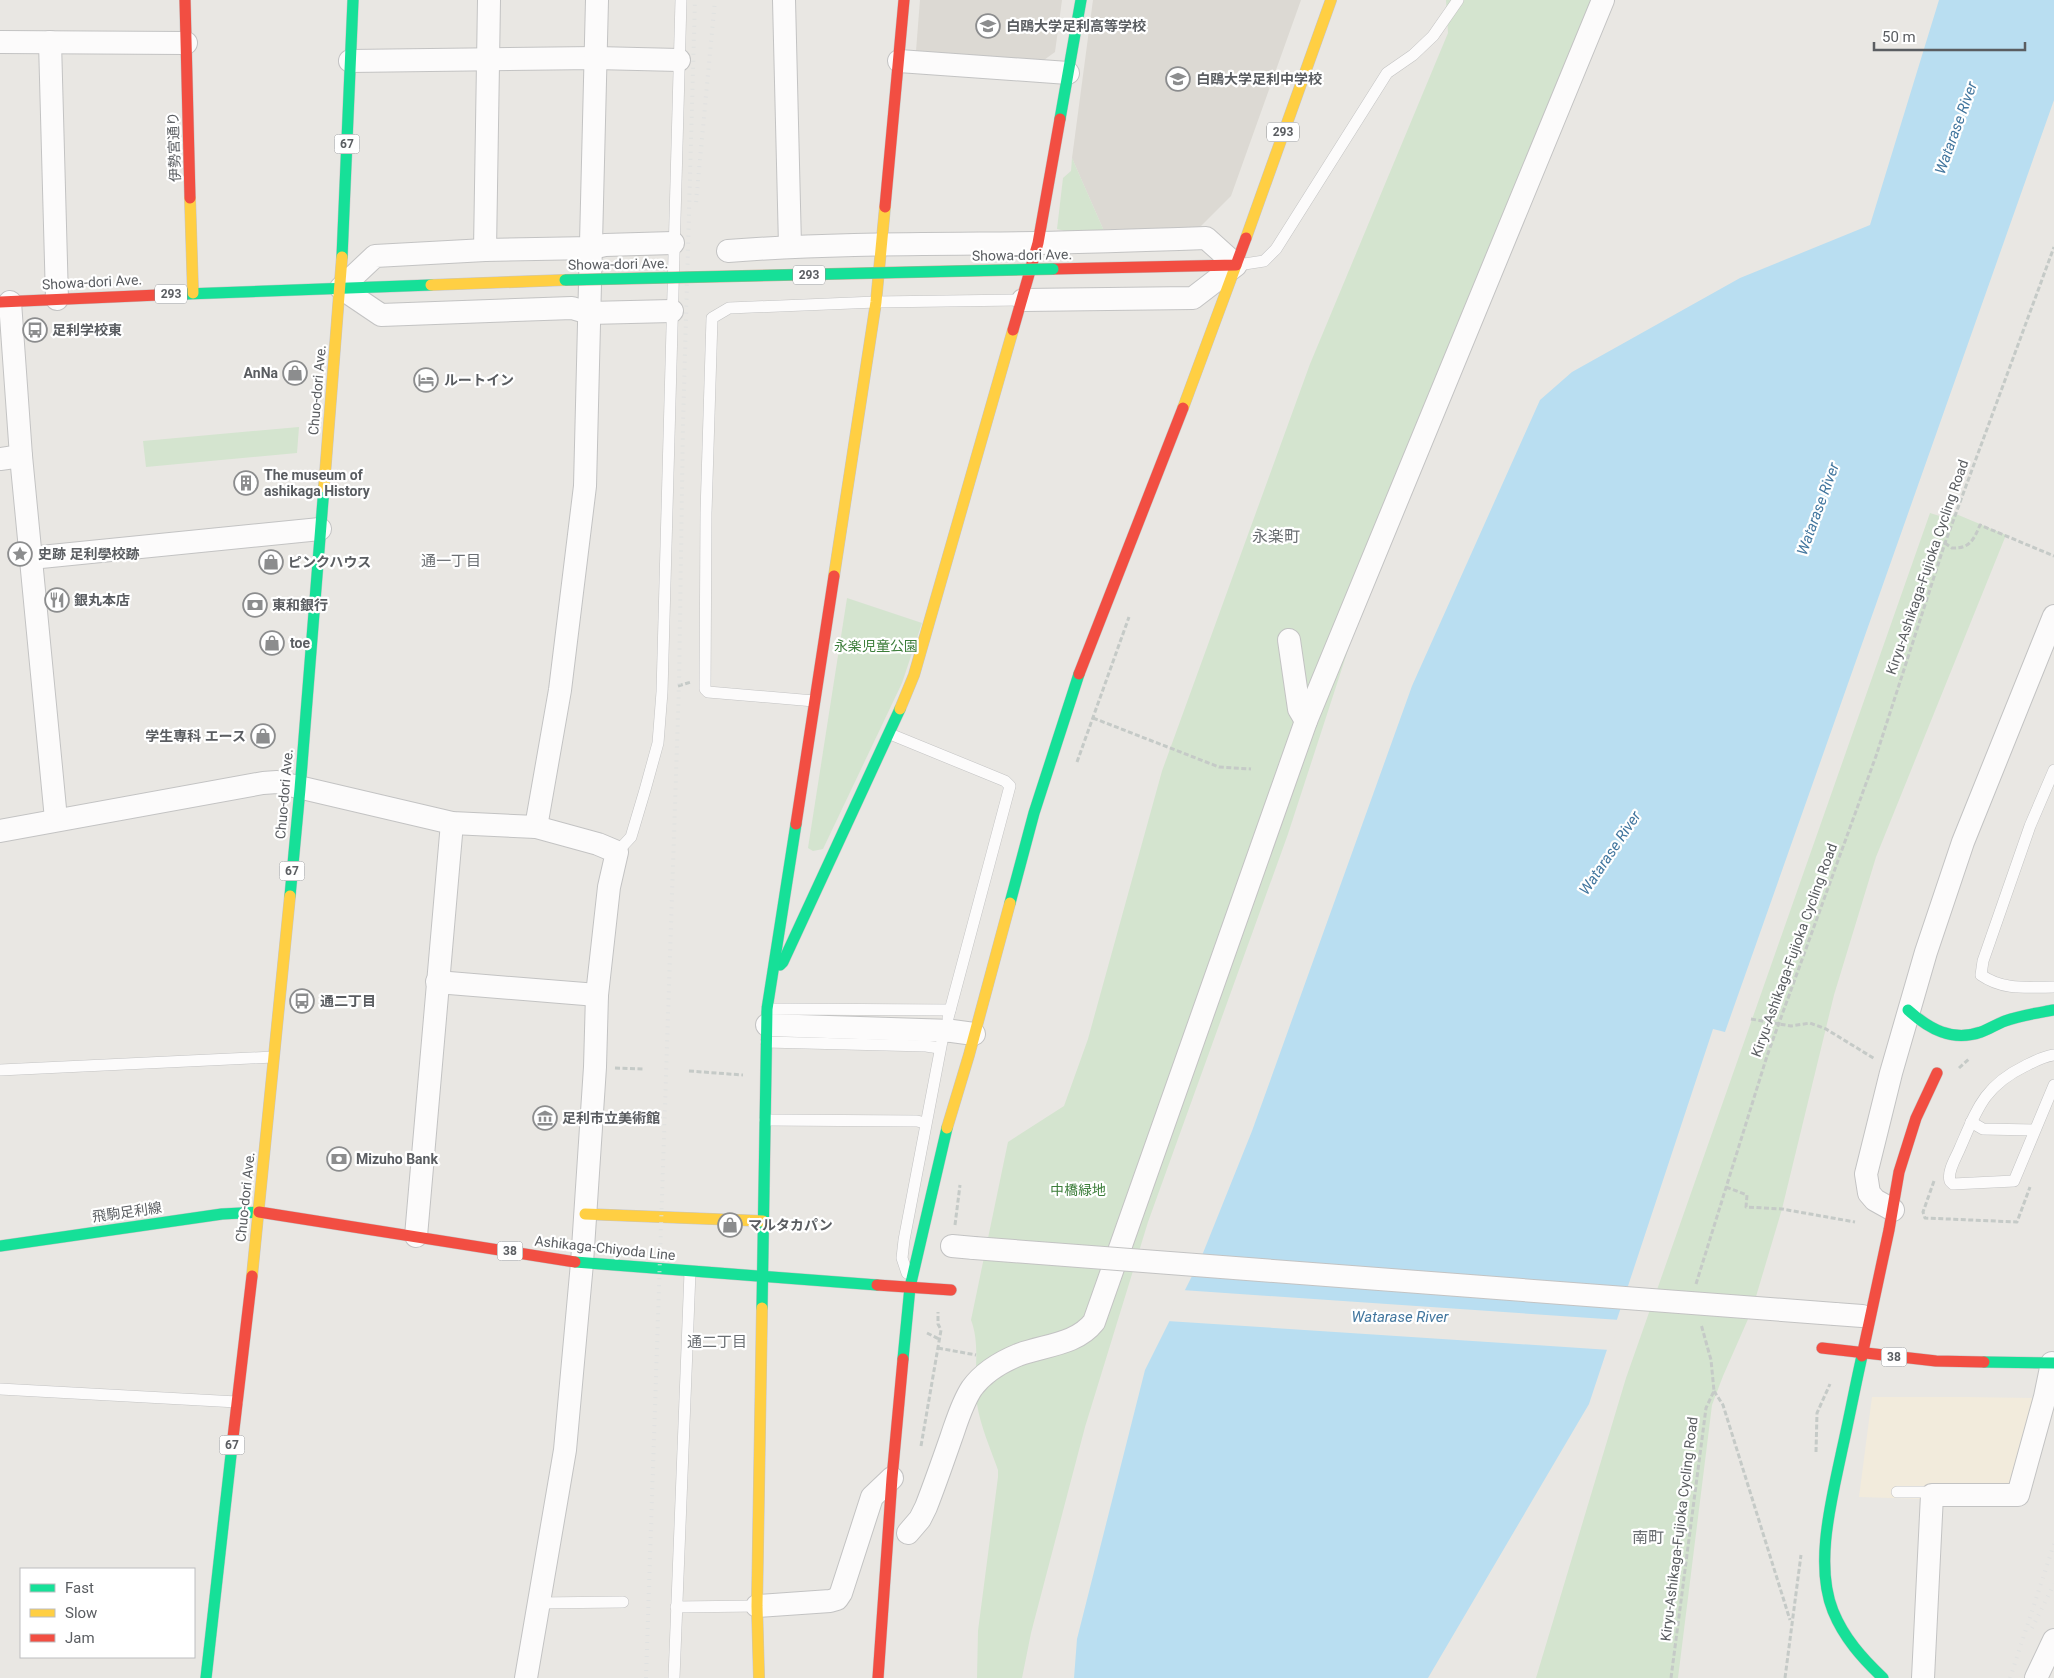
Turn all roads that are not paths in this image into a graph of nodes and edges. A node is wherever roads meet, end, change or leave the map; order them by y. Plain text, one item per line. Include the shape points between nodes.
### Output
1 (185, 0) edge
2 (353, 0) edge
3 (489, 0) edge
4 (597, 0) edge
5 (681, 0) edge
6 (784, 0) edge
7 (904, 0) edge
8 (1081, 0) edge
9 (1331, 0) edge
10 (1458, 0) edge
11 (1603, 0) edge
12 (0, 42) edge
13 (50, 42) junction
14 (186, 43) junction
15 (596, 58) junction
16 (488, 59) junction
17 (679, 60) junction
18 (350, 61) junction
19 (899, 61) junction
20 (1068, 73) junction
21 (673, 243) junction
22 (1038, 243) junction
23 (881, 244) junction
24 (790, 246) junction
25 (592, 248) junction
26 (486, 250) junction
27 (728, 251) dead end
28 (1236, 265) junction
29 (341, 288) junction
30 (193, 293) junction
31 (57, 299) junction
32 (1023, 300) junction
33 (5, 302) edge
34 (876, 302) junction
35 (672, 311) junction
36 (590, 313) junction
37 (10, 458) edge
38 (320, 529) junction
39 (31, 558) junction
40 (2054, 616) edge
41 (1289, 640) dead end
42 (815, 701) junction
43 (1306, 721) junction
44 (890, 734) junction
45 (2054, 770) edge
46 (300, 789) junction
47 (56, 820) junction
48 (452, 823) junction
49 (536, 827) junction
50 (0, 831) edge
51 (617, 852) junction
52 (823, 875) junction
53 (810, 876) dead end
54 (772, 972) junction
55 (437, 982) junction
56 (2054, 987) edge
57 (597, 995) junction
58 (1908, 1010) junction
59 (2054, 1010) edge
60 (766, 1026) junction
61 (974, 1034) junction
62 (2054, 1055) edge
63 (274, 1057) junction
64 (0, 1070) edge
65 (1937, 1073) dead end
66 (2053, 1093) edge
67 (764, 1120) junction
68 (1971, 1122) junction
69 (925, 1123) junction
70 (2034, 1130) junction
71 (1893, 1210) junction
72 (259, 1212) junction
73 (585, 1214) junction
74 (763, 1221) junction
75 (416, 1236) junction
76 (0, 1246) edge
77 (963, 1247) dead end
78 (582, 1263) junction
79 (690, 1272) junction
80 (762, 1276) junction
81 (910, 1287) junction
82 (951, 1290) dead end
83 (1862, 1316) dead end
84 (1822, 1348) dead end
85 (1862, 1353) junction
86 (2053, 1363) edge
87 (0, 1389) edge
88 (237, 1402) junction
89 (892, 1478) junction
90 (1897, 1492) dead end
91 (1932, 1495) junction
92 (908, 1533) dead end
93 (623, 1602) dead end
94 (538, 1603) junction
95 (757, 1606) junction
96 (676, 1607) junction
97 (2054, 1640) edge
98 (206, 1678) edge
99 (526, 1678) edge
100 (674, 1678) edge
101 (759, 1678) edge
102 (878, 1678) edge
103 (1883, 1678) edge
104 (1923, 1678) edge
105 (2036, 1678) edge

1 - 14 main road, 伊勢宮通り
2 - 18 main road, Chuo-dori Ave. / 67
3 - 16 street
4 - 15 street
5 - 17 lane
6 - 24 street
7 - 19 main road
8 - 20 main road
9 - 28 main road, 293
10 - 28 lane via 1433,36 1387,73 1276,249 1264,262
11 - 43 street
12 - 13 street
13 - 14 street
13 - 31 street
14 - 30 main road, 伊勢宮通り
15 - 16 street
15 - 17 street
15 - 25 street
16 - 18 street
16 - 26 street
17 - 21 lane
18 - 29 main road, Chuo-dori Ave. / 67
19 - 20 street
19 - 23 main road
20 - 22 main road
21 - 25 street
21 - 35 lane
22 - 23 street
22 - 28 street via 1206,238
22 - 32 main road
23 - 24 street
23 - 34 main road
24 - 27 street
25 - 26 street
25 - 36 street
26 - 29 street via 375,256
28 - 29 main road, Showa-dori Ave. / 293, bridge
28 - 32 street via 1193,298
28 - 61 main road via 1071,696 1034,813
29 - 30 main road, Showa-dori Ave. / 293
29 - 36 street via 381,315 572,308
29 - 38 main road, Chuo-dori Ave. / 67
30 - 31 main road, Showa-dori Ave. / 293
31 - 33 main road, Showa-dori Ave. / 293
32 - 34 lane
32 - 44 main road via 914,675
33 - 37 street
34 - 42 main road
34 - 42 lane via 729,308 712,318 705,689 708,692
35 - 36 street
35 - 51 lane via 658,743 631,837
36 - 49 street via 585,486 560,690
37 - 39 street
38 - 39 street
38 - 46 main road, Chuo-dori Ave. / 67
39 - 47 street
40 - 58 street via 1963,842
41 - 43 street via 1299,709
42 - 54 main road via 793,869
43 - 92 street via 1094,1322 1077,1337 1018,1355 994,1367 972,1388 926,1506
44 - 52 main road
44 - 60 lane via 1005,781 1010,786 949,1014
45 - 56 lane via 2027,835 1983,961 1981,976 2014,988
46 - 47 street via 277,782 264,783
46 - 48 street
46 - 63 main road, Chuo-dori Ave. / 67
47 - 50 street
48 - 49 street
48 - 55 street
49 - 51 street
51 - 57 street via 609,887
52 - 53 main road
52 - 54 main road via 783,962
54 - 60 main road
55 - 57 street
55 - 75 street
57 - 73 street
58 - 59 main road via 1923,1024 1952,1036 1968,1036 2003,1021
58 - 71 street via 1866,1174 1869,1193
60 - 61 street
60 - 67 main road
60 - 69 lane via 926,1046 941,1045
61 - 81 main road via 948,1124
62 - 68 lane via 2014,1072 1990,1088
63 - 64 lane
63 - 72 main road, Chuo-dori Ave. / 67
65 - 71 main road via 1907,1143
66 - 70 lane
67 - 69 lane
67 - 74 main road
68 - 70 lane via 1983,1129
68 - 70 lane via 1951,1170 1949,1178 1953,1184 2014,1181
69 - 81 lane via 902,1258
71 - 85 main road
72 - 75 main road, Ashikaga-Chiyoda Line / 38
72 - 76 main road, 飛駒足利線 via 222,1214
72 - 88 main road, Chuo-dori Ave. / 67
73 - 74 main road
73 - 78 street
74 - 80 main road
75 - 78 main road, Ashikaga-Chiyoda Line / 38
77 - 83 street, bridge
78 - 79 main road, Ashikaga-Chiyoda Line / 38
78 - 94 street via 566,1450
79 - 80 main road, Ashikaga-Chiyoda Line / 38
79 - 96 lane
80 - 81 main road, Ashikaga-Chiyoda Line / 38
80 - 95 main road
81 - 82 main road, Ashikaga-Chiyoda Line / 38
81 - 89 main road
84 - 85 main road, 38
85 - 86 main road, 38 via 1936,1361
85 - 103 main road via 1830,1506 1826,1582 1833,1611 1850,1643
86 - 91 street via 2018,1495
87 - 88 lane
88 - 98 main road, Chuo-dori Ave. / 67
89 - 95 street via 872,1497 837,1599
89 - 102 main road
90 - 91 lane
91 - 104 street
93 - 94 lane
94 - 99 street
95 - 96 lane
95 - 101 main road
96 - 100 lane
97 - 105 street

